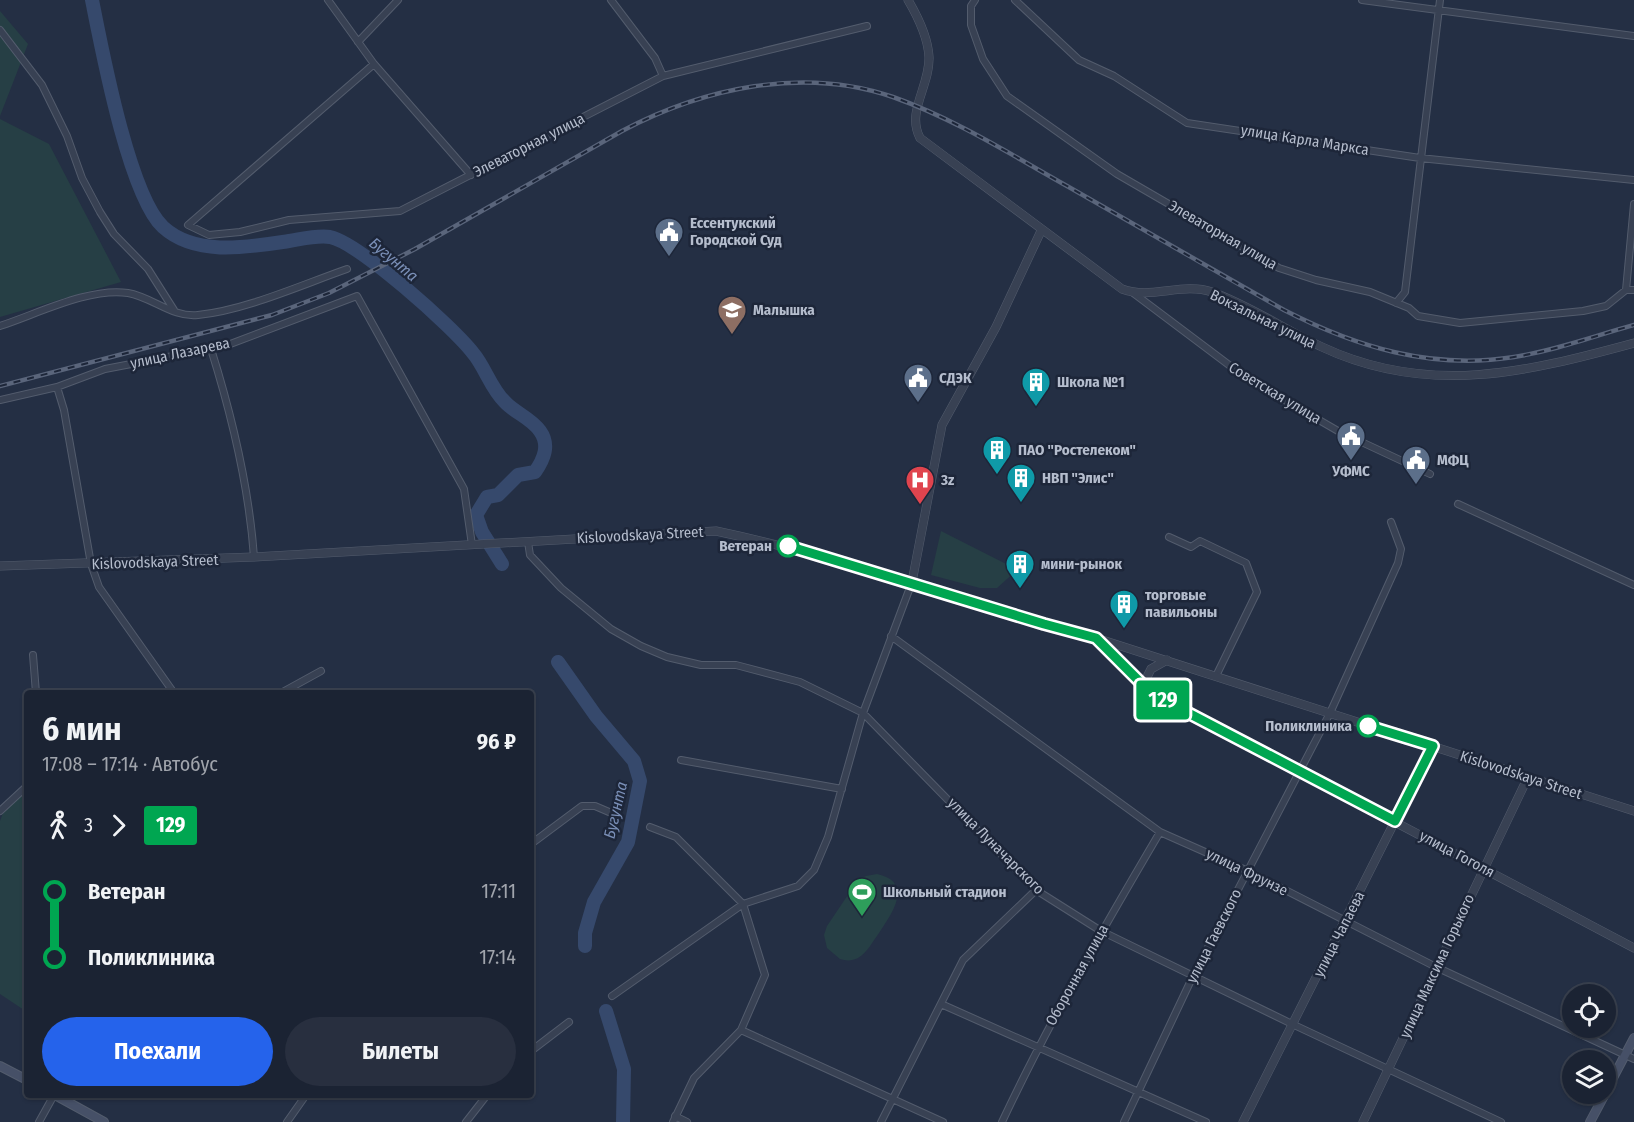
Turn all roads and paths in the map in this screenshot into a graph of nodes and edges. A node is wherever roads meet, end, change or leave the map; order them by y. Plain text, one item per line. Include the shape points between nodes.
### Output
1 (328, 0) edge
2 (398, 0) edge
3 (610, 0) edge
4 (908, 0) edge
5 (975, 0) edge
6 (1015, 0) edge
7 (1362, 0) edge
8 (1440, 0) edge
9 (1438, 11) junction
10 (867, 26) dead end
11 (0, 30) edge
12 (1634, 36) edge
13 (358, 42) junction
14 (374, 64) junction
15 (663, 76) junction
16 (1420, 158) junction
17 (471, 175) junction
18 (1634, 180) edge
19 (1634, 204) edge
20 (1041, 231) junction
21 (347, 269) dead end
22 (1626, 290) junction
23 (1634, 290) edge
24 (1132, 292) junction
25 (1405, 292) junction
26 (1396, 303) junction
27 (1409, 308) junction
28 (177, 312) junction
29 (0, 326) edge
30 (1634, 343) edge
31 (211, 349) junction
32 (57, 387) junction
33 (0, 400) edge
34 (1430, 474) dead end
35 (1458, 504) dead end
36 (1391, 522) dead end
37 (1169, 537) dead end
38 (528, 542) junction
39 (473, 545) junction
40 (254, 557) junction
41 (92, 564) junction
42 (0, 566) edge
43 (912, 582) junction
44 (1634, 585) edge
45 (891, 636) junction
46 (1096, 638) junction
47 (33, 655) dead end
48 (1167, 660) junction
49 (321, 671) dead end
50 (1216, 676) junction
51 (36, 690) edge
52 (172, 690) edge
53 (286, 690) edge
54 (1152, 694) junction
55 (862, 713) junction
56 (1329, 713) junction
57 (1433, 746) junction
58 (681, 760) dead end
59 (1299, 771) junction
60 (1528, 777) junction
61 (24, 789) edge
62 (842, 789) junction
63 (0, 811) edge
64 (1634, 811) edge
65 (616, 815) dead end
66 (1395, 821) junction
67 (650, 827) dead end
68 (1160, 832) junction
69 (534, 842) edge
70 (1484, 868) junction
71 (1248, 871) junction
72 (1036, 890) junction
73 (743, 904) junction
74 (1346, 921) junction
75 (1101, 931) junction
76 (1634, 948) edge
77 (1436, 967) junction
78 (1192, 976) junction
79 (612, 996) dead end
80 (942, 1004) junction
81 (569, 1022) dead end
82 (1292, 1024) junction
83 (741, 1030) junction
84 (1634, 1038) edge
85 (1038, 1045) junction
86 (534, 1049) edge
87 (1625, 1055) junction
88 (1634, 1059) edge
89 (0, 1066) edge
90 (1389, 1069) junction
91 (1616, 1072) edge
92 (24, 1078) edge
93 (1138, 1091) junction
94 (52, 1098) edge
95 (60, 1098) edge
96 (304, 1098) edge
97 (485, 1098) edge
98 (894, 1099) junction
99 (1599, 1104) edge
100 (674, 1119) edge
101 (39, 1122) edge
102 (104, 1122) edge
103 (287, 1122) edge
104 (466, 1122) edge
105 (687, 1122) edge
106 (881, 1122) edge
107 (943, 1122) edge
108 (1002, 1122) edge
109 (1124, 1122) edge
110 (1206, 1122) edge
111 (1243, 1122) edge
112 (1363, 1122) edge
113 (1501, 1122) edge
114 (1590, 1122) edge

1 - 13 street
2 - 13 street
3 - 15 street via 655,58
4 - 20 street via 922,28 929,56 914,119 920,138
5 - 26 street, Элеваторная улица via 971,6 971,25 984,59 996,82 1022,108 1117,174 1278,268 1370,292
6 - 16 street, улица Карла Маркса via 1079,60 1114,76 1187,123
7 - 9 street
8 - 9 street
9 - 12 street
9 - 16 street
10 - 15 street, Элеваторная улица
11 - 28 street via 42,85 67,136 81,178 100,212 114,234 148,269
13 - 14 street
14 - 17 street
14 - 17 street, Элеваторная улица via 188,225 209,235 289,220 400,211
15 - 17 street, Элеваторная улица
16 - 18 street, улица Карла Маркса
16 - 25 street
19 - 22 street
20 - 24 street
20 - 43 street via 996,327 942,425
21 - 28 street via 223,310 196,316
22 - 23 street
22 - 27 street, Элеваторная улица via 1606,306 1583,311 1460,323 1418,316
24 - 30 street, Вокзальная улица via 1178,288 1210,292 1324,348 1374,366 1436,377 1541,367
24 - 34 street, Советская улица via 1245,377 1338,431
25 - 26 street
25 - 27 street
26 - 27 street, Элеваторная улица
28 - 29 street via 130,293 110,292
31 - 32 street, улица Лазарева via 105,369
31 - 39 street, улица Лазарева via 357,296 464,489
31 - 40 street via 239,459
32 - 33 street, улица Лазарева
32 - 41 street
35 - 44 street
36 - 56 street, улица Гаевского via 1401,549 1398,563
37 - 50 street via 1191,547 1200,541 1246,563 1257,592
38 - 39 street, Kislovodskaya Street
38 - 43 street, Kislovodskaya Street via 716,531 788,546
38 - 55 street, улица Луначарского via 530,555 561,588 611,629 641,646 701,665 736,665 800,682
39 - 40 street, Kislovodskaya Street
40 - 41 street, Kislovodskaya Street
41 - 42 street, Kislovodskaya Street
41 - 52 street via 99,586
43 - 45 street
43 - 46 street, Kislovodskaya Street
45 - 55 street
45 - 68 street, улица Фрунзе
46 - 48 street, Kislovodskaya Street
46 - 54 street, улица Гоголя
47 - 51 street
48 - 50 street, Kislovodskaya Street
48 - 54 street via 1151,669 1147,677
49 - 53 street
50 - 56 street, Kislovodskaya Street
54 - 59 street, улица Гоголя
55 - 62 street
55 - 72 street, улица Луначарского
56 - 57 street, Kislovodskaya Street
56 - 59 street, улица Гаевского
57 - 60 street, Kislovodskaya Street
57 - 66 street, улица Чапаева
58 - 62 street
59 - 66 street, улица Гоголя
59 - 71 street, улица Гаевского
60 - 64 street, Kislovodskaya Street
60 - 70 street, улица Максима Горького
61 - 63 street
62 - 73 street via 814,870 798,886
65 - 69 street via 595,806 582,806
66 - 70 street, улица Гоголя
66 - 74 street, улица Чапаева
67 - 73 street via 676,837
68 - 71 street, улица Фрунзе
68 - 75 street, Оборонная улица
70 - 76 street, улица Гоголя
70 - 77 street, улица Максима Горького
71 - 74 street, улица Фрунзе
71 - 78 street, улица Гаевского
72 - 75 street, улица Луначарского
72 - 80 street via 963,960
73 - 79 street
73 - 83 street via 765,975
74 - 77 street, улица Фрунзе
74 - 82 street, улица Чапаева
75 - 78 street, улица Луначарского
75 - 85 street, Оборонная улица
77 - 87 street, улица Фрунзе
77 - 90 street, улица Максима Горького
78 - 82 street, улица Луначарского
78 - 93 street, улица Гаевского
80 - 85 street
80 - 98 street
81 - 86 street
82 - 90 street, улица Луначарского
82 - 111 street, улица Чапаева
83 - 98 street
83 - 100 street via 694,1078
84 - 87 main road
85 - 93 street
85 - 108 street, Оборонная улица
87 - 88 street, улица Фрунзе
87 - 91 main road
89 - 92 main road
90 - 112 street, улица Максима Горького
90 - 113 street, улица Луначарского
93 - 109 street, улица Гаевского
93 - 110 street
94 - 101 street
95 - 102 main road
96 - 103 street
97 - 104 street
98 - 106 street
98 - 107 street
99 - 114 main road
100 - 105 street

